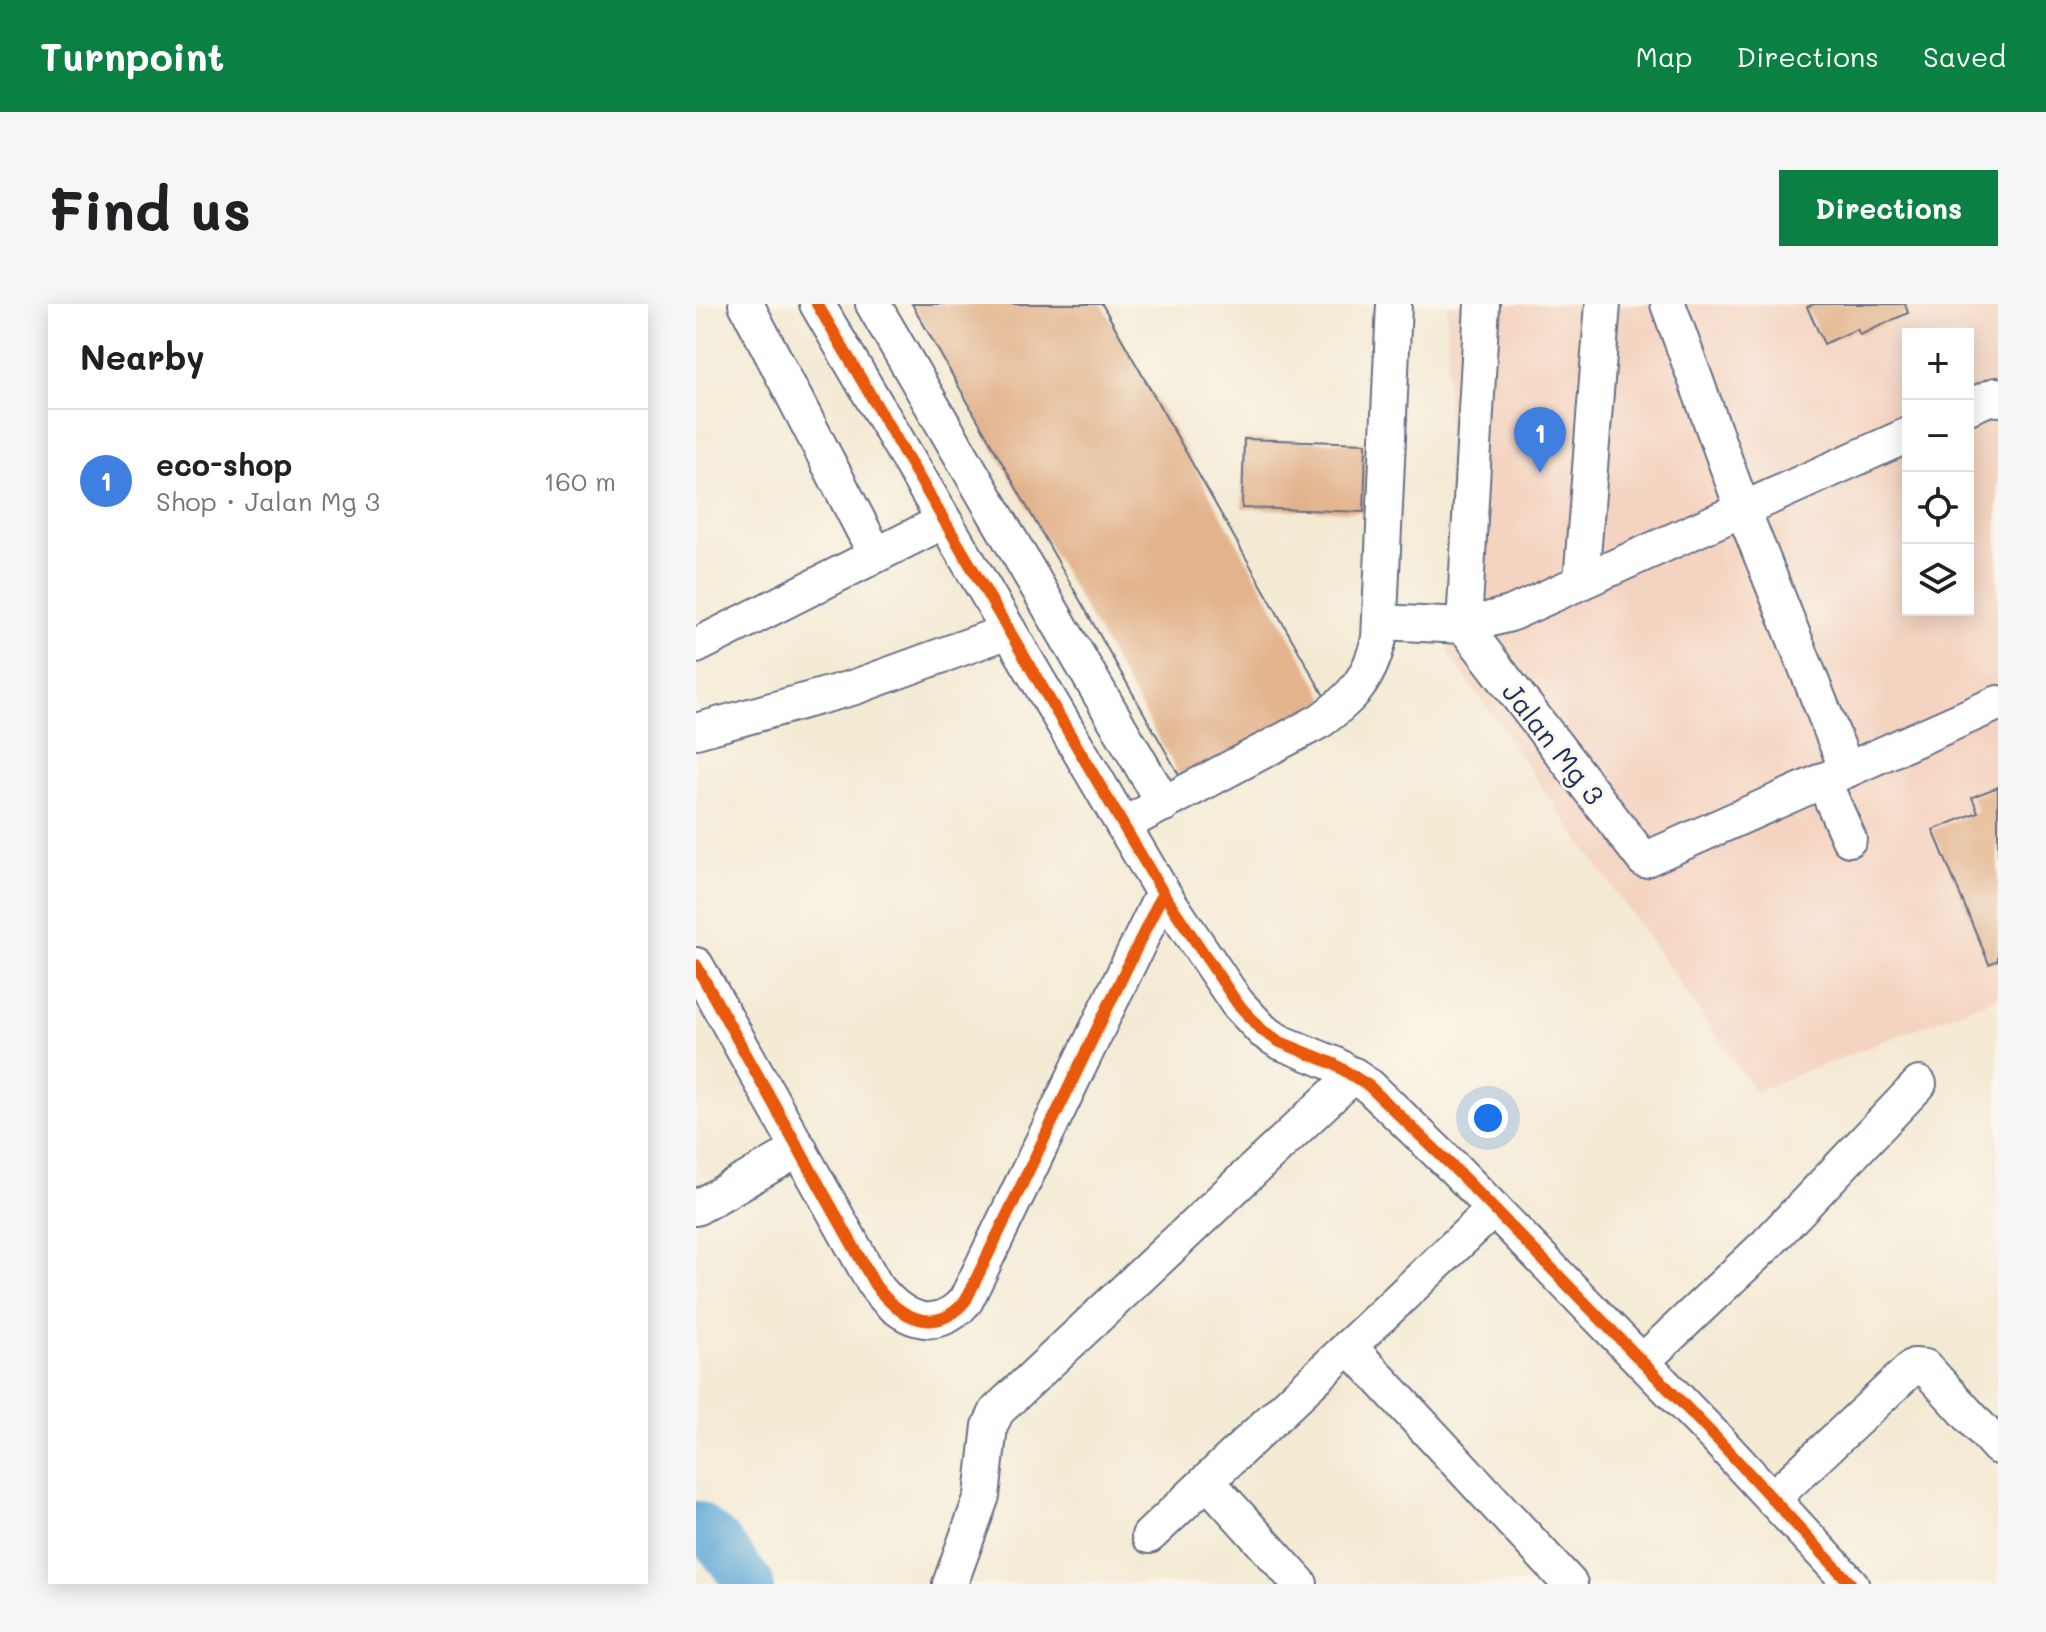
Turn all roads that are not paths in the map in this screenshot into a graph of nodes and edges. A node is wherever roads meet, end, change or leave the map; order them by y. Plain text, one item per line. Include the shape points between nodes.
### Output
1 (746, 304) edge
2 (817, 304) edge
3 (873, 304) edge
4 (1394, 304) edge
5 (1482, 304) edge
6 (1603, 304) edge
7 (1668, 304) edge
8 (1902, 438) edge
9 (1743, 510) junction
10 (944, 521) junction
11 (876, 555) junction
12 (1581, 582) junction
13 (1380, 622) junction
14 (1464, 626) junction
15 (1009, 631) junction
16 (696, 646) edge
17 (1998, 703) edge
18 (696, 731) edge
19 (1835, 775) junction
20 (1164, 804) junction
21 (1123, 825) junction
22 (1849, 839) dead end
23 (1163, 893) junction
24 (696, 965) edge
25 (705, 1004) edge
26 (1354, 1075) junction
27 (1919, 1084) dead end
28 (800, 1149) junction
29 (696, 1208) edge
30 (1494, 1209) junction
31 (1349, 1346) junction
32 (1642, 1362) junction
33 (1998, 1447) edge
34 (1207, 1481) junction
35 (1772, 1499) junction
36 (1149, 1536) dead end
37 (950, 1584) edge
38 (1300, 1584) edge
39 (1570, 1584) edge
40 (1851, 1584) edge

1 - 11 street
2 - 10 street
3 - 20 street
4 - 13 street
5 - 14 street
6 - 12 street
7 - 9 street
8 - 9 street
9 - 12 street
9 - 19 street
10 - 11 street
10 - 15 street
11 - 16 street
12 - 14 street via 1510,614
13 - 14 street
13 - 20 street via 1374,661 1344,703
14 - 19 street, Jalan Mg 3 via 1644,860
15 - 18 street via 855,687
15 - 21 street
17 - 19 street
19 - 22 street
20 - 21 street
21 - 23 street
23 - 26 street via 1237,1003 1263,1031
23 - 28 street via 957,1312 933,1322 906,1315 887,1301
24 - 25 street
25 - 28 street
26 - 30 street
26 - 37 street via 997,1411 990,1426 982,1496
27 - 32 street via 1767,1244
28 - 29 street
30 - 31 street
30 - 32 street
31 - 34 street
31 - 39 street
32 - 35 street
33 - 35 street via 1925,1367 1914,1366
34 - 36 street
34 - 38 street
35 - 40 street

